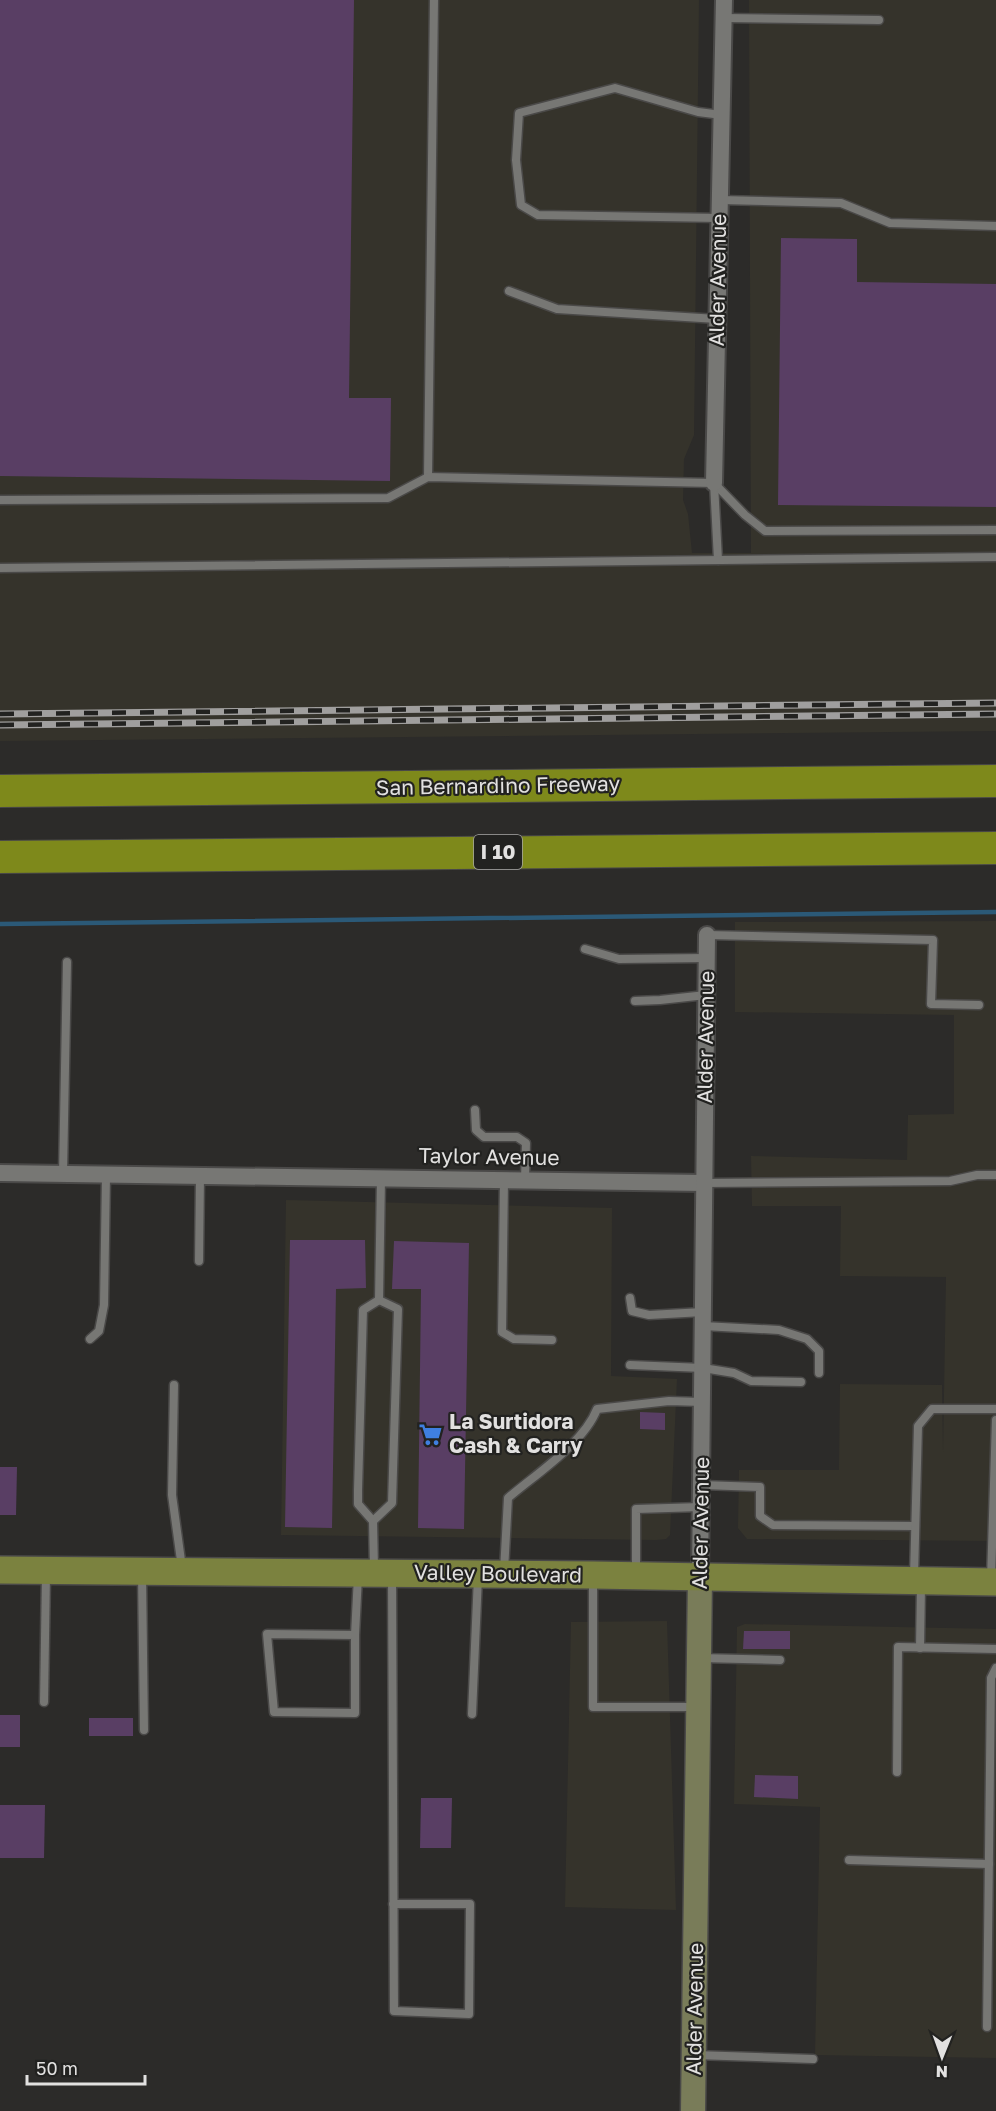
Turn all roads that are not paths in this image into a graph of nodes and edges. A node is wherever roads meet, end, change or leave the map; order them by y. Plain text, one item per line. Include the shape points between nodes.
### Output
1 (434, 0) edge
2 (724, 0) edge
3 (724, 18) junction
4 (879, 20) dead end
5 (722, 115) junction
6 (720, 200) junction
7 (720, 219) junction
8 (996, 226) edge
9 (509, 291) dead end
10 (717, 319) junction
11 (428, 477) junction
12 (714, 483) junction
13 (0, 500) edge
14 (996, 530) edge
15 (996, 557) edge
16 (718, 560) junction
17 (0, 568) edge
18 (996, 781) edge
19 (0, 791) edge
20 (996, 848) edge
21 (0, 857) edge
22 (707, 935) joint
23 (585, 949) dead end
24 (706, 958) junction
25 (67, 962) dead end
26 (706, 995) junction
27 (635, 1001) dead end
28 (979, 1005) dead end
29 (475, 1110) dead end
30 (0, 1173) edge
31 (63, 1174) junction
32 (106, 1175) junction
33 (996, 1175) edge
34 (200, 1176) junction
35 (381, 1178) junction
36 (504, 1180) junction
37 (525, 1180) junction
38 (704, 1183) junction
39 (199, 1261) dead end
40 (630, 1298) dead end
41 (379, 1300) junction
42 (703, 1319) junction
43 (90, 1339) dead end
44 (552, 1340) dead end
45 (630, 1365) dead end
46 (703, 1368) junction
47 (819, 1373) dead end
48 (801, 1382) dead end
49 (174, 1385) dead end
50 (702, 1402) junction
51 (996, 1409) edge
52 (996, 1420) edge
53 (702, 1485) junction
54 (702, 1507) junction
55 (373, 1521) junction
56 (915, 1526) junction
57 (0, 1570) edge
58 (46, 1570) junction
59 (142, 1571) junction
60 (183, 1571) junction
61 (375, 1573) junction
62 (491, 1574) junction
63 (593, 1575) junction
64 (636, 1576) junction
65 (700, 1577) junction
66 (918, 1581) junction
67 (994, 1582) edge
68 (355, 1635) junction
69 (920, 1648) junction
70 (996, 1649) edge
71 (699, 1659) junction
72 (780, 1660) dead end
73 (996, 1668) edge
74 (44, 1702) dead end
75 (699, 1707) junction
76 (472, 1714) dead end
77 (144, 1730) dead end
78 (897, 1772) dead end
79 (849, 1860) dead end
80 (989, 1864) junction
81 (393, 1904) junction
82 (987, 2027) dead end
83 (694, 2055) junction
84 (813, 2059) dead end
85 (693, 2111) edge

1 - 11 lane
2 - 3 street, Alder Avenue
3 - 4 lane
3 - 5 street, Alder Avenue
5 - 6 street, Alder Avenue
5 - 7 lane via 615,88 519,113 516,160 521,205 538,214
6 - 7 street, Alder Avenue
6 - 8 lane via 841,203 890,223
7 - 10 street, Alder Avenue
9 - 10 lane via 557,309
10 - 12 street, Alder Avenue
11 - 12 lane
11 - 13 lane via 388,498
12 - 14 lane via 765,531
12 - 16 lane, Alder Avenue
15 - 16 lane
16 - 17 lane
18 - 19 highway, San Bernardino Freeway
20 - 21 highway, I 10
22 - 24 street, Alder Avenue
22 - 28 lane via 933,940 931,1004
23 - 24 lane via 619,959
24 - 26 street, Alder Avenue
25 - 31 lane
26 - 27 lane
26 - 38 street, Alder Avenue
29 - 37 lane via 476,1130 484,1137 517,1137 526,1143
30 - 31 street, Taylor Avenue
31 - 32 street, Taylor Avenue
32 - 34 street, Taylor Avenue
32 - 43 lane via 104,1305 99,1331
33 - 38 lane, Taylor Avenue via 950,1181
34 - 35 street, Taylor Avenue
34 - 39 lane
35 - 36 street, Taylor Avenue
35 - 41 lane
36 - 37 street, Taylor Avenue
36 - 44 lane via 502,1332 514,1340
37 - 38 street, Taylor Avenue
38 - 42 street, Alder Avenue
40 - 42 lane via 632,1311
41 - 55 lane via 363,1310 358,1490 358,1504
41 - 55 lane via 398,1310 392,1503
42 - 46 street, Alder Avenue
42 - 47 lane via 779,1330 807,1339 819,1351
45 - 46 lane
46 - 48 lane via 734,1373 751,1381
46 - 50 street, Alder Avenue
49 - 60 lane via 172,1495
50 - 53 street, Alder Avenue
50 - 62 lane via 669,1401 597,1409 582,1435 508,1498
51 - 56 lane via 932,1409 918,1426
52 - 67 lane
53 - 54 street, Alder Avenue
53 - 56 lane via 760,1487 760,1516 773,1525
54 - 64 lane via 636,1509
54 - 65 street, Alder Avenue
55 - 61 lane
56 - 66 lane
57 - 58 main road, Valley Boulevard
58 - 59 main road, Valley Boulevard
58 - 74 lane
59 - 60 main road, Valley Boulevard
59 - 77 lane
60 - 61 main road, Valley Boulevard
61 - 62 main road, Valley Boulevard
61 - 68 lane
61 - 81 lane
62 - 63 main road, Valley Boulevard
62 - 76 lane
63 - 64 main road, Valley Boulevard
63 - 75 lane via 593,1707
64 - 65 main road, Valley Boulevard
65 - 66 main road, Valley Boulevard
65 - 71 main road, Alder Avenue
66 - 67 main road, Valley Boulevard
66 - 69 lane
68 - 68 lane via 267,1634 274,1712 355,1713
69 - 70 lane
69 - 78 lane via 898,1647
71 - 72 lane
71 - 75 main road, Alder Avenue
73 - 80 lane via 991,1678
75 - 83 main road, Alder Avenue
79 - 80 lane
80 - 82 lane
81 - 81 lane via 394,2012 469,2014 470,1904
83 - 84 lane
83 - 85 main road, Alder Avenue

